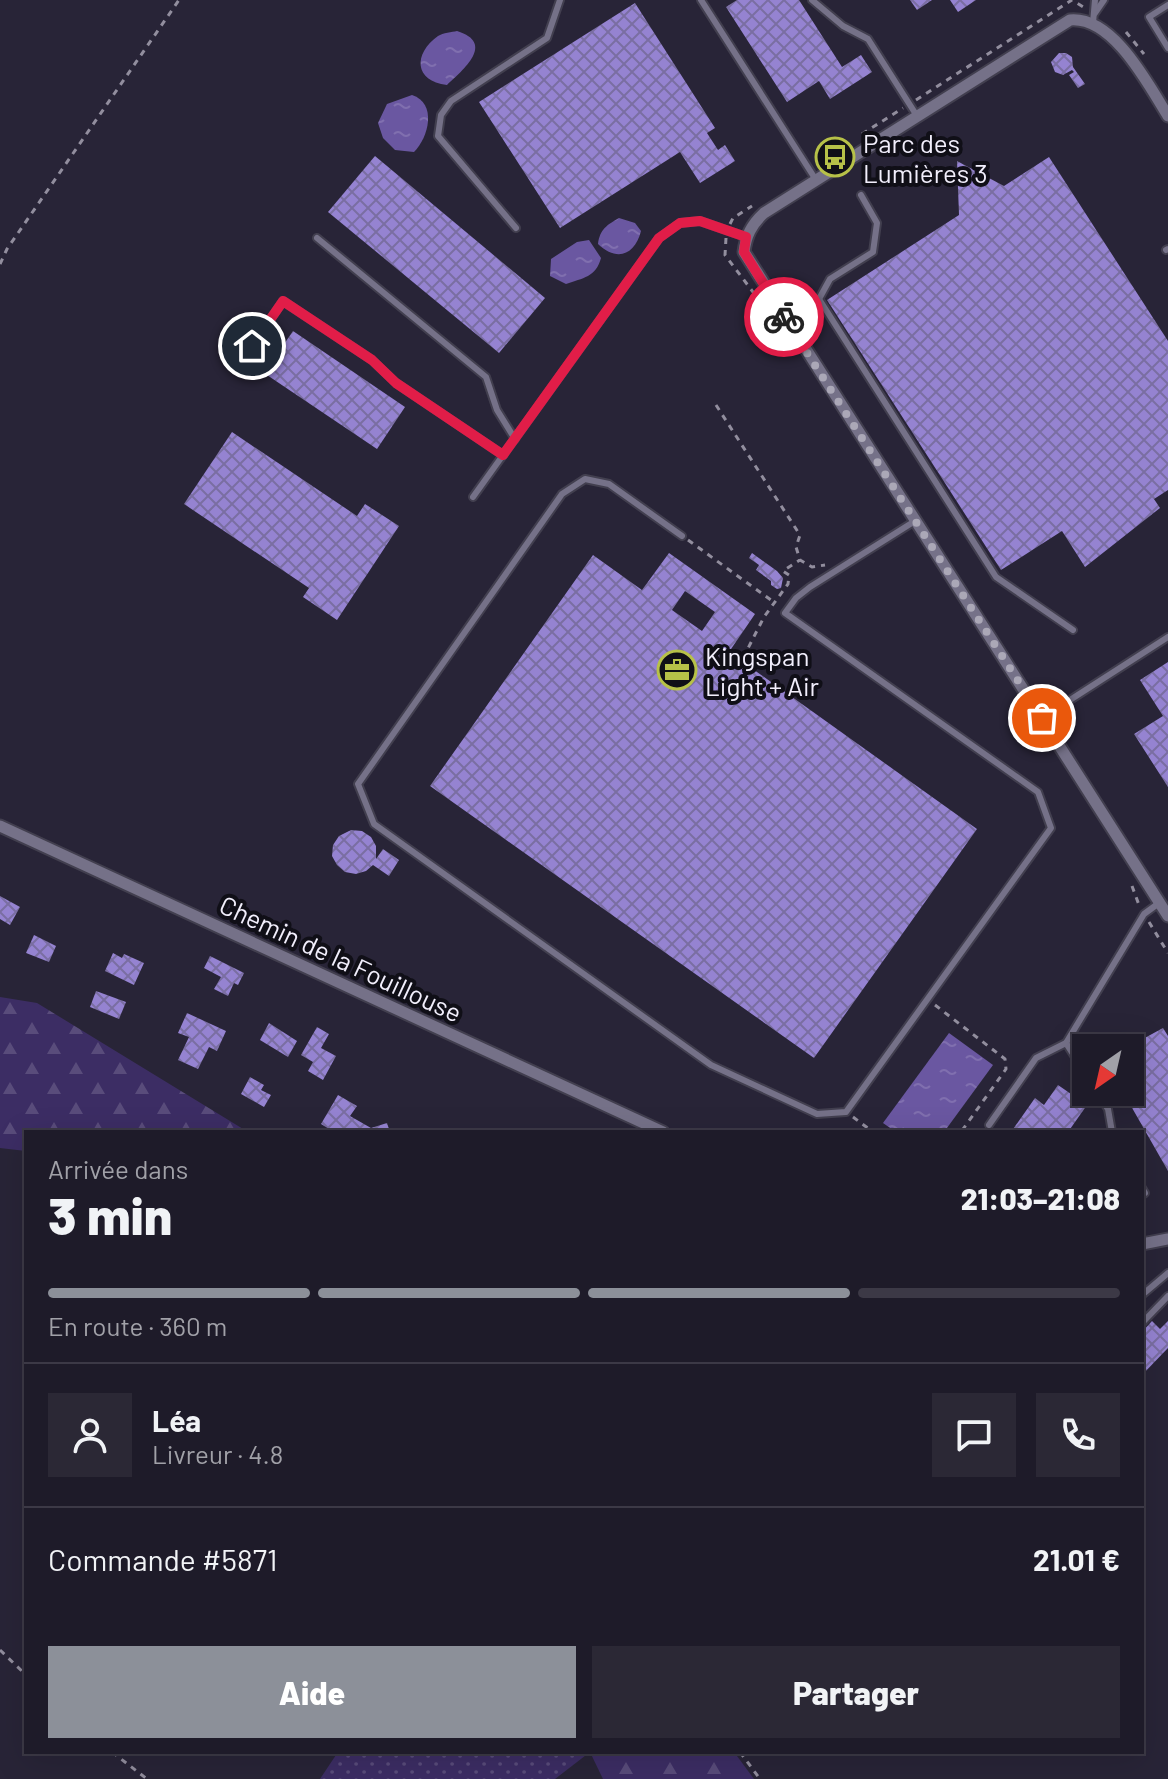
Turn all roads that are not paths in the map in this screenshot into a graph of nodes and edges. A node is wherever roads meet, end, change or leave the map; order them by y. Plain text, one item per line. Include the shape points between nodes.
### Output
1 (560, 0) edge
2 (701, 0) edge
3 (812, 0) edge
4 (1095, 0) edge
5 (1104, 0) edge
6 (1168, 5) edge
7 (1094, 18) junction
8 (1168, 48) edge
9 (917, 116) junction
10 (1168, 116) edge
11 (816, 180) junction
12 (861, 195) dead end
13 (516, 228) dead end
14 (746, 237) junction
15 (317, 238) dead end
16 (252, 346) dead end
17 (515, 439) junction
18 (503, 455) junction
19 (473, 497) dead end
20 (915, 521) junction
21 (682, 536) road end
22 (1073, 630) dead end
23 (1168, 637) edge
24 (1042, 718) junction
25 (0, 826) edge
26 (1159, 903) junction
27 (1168, 916) edge
28 (1066, 1043) junction
29 (1072, 1052) edge
30 (1106, 1106) edge
31 (989, 1125) dead end
32 (659, 1130) edge
33 (1112, 1130) edge
34 (1168, 1239) edge
35 (1144, 1244) edge
36 (1168, 1273) edge
37 (1144, 1293) edge
38 (1168, 1296) edge
39 (1144, 1321) edge

1 - 13 lane via 547,38 451,101 441,115 438,136
2 - 11 lane
3 - 9 lane via 868,39
4 - 7 lane
5 - 7 lane
6 - 8 lane via 1149,17
7 - 9 street via 1056,27
7 - 10 street
9 - 11 street
11 - 14 street via 764,213
12 - 22 lane via 877,223 873,252 830,279 819,299 996,577
14 - 17 lane via 700,221 680,223 659,238
14 - 20 street via 744,252 753,269
15 - 17 lane via 486,377 497,410
16 - 18 lane via 283,301
17 - 18 lane
18 - 19 lane
20 - 21 lane via 796,598 785,613 1038,792 1051,828 846,1112 817,1114 711,1065 374,824 358,784 562,494 585,479 609,484
20 - 24 street
23 - 24 lane
24 - 26 street
25 - 32 street, Chemin de la Fouillouse
26 - 27 street
26 - 28 lane via 1144,914
28 - 29 lane
28 - 31 lane via 1036,1058
30 - 33 lane
34 - 35 street
36 - 37 lane
38 - 39 lane

